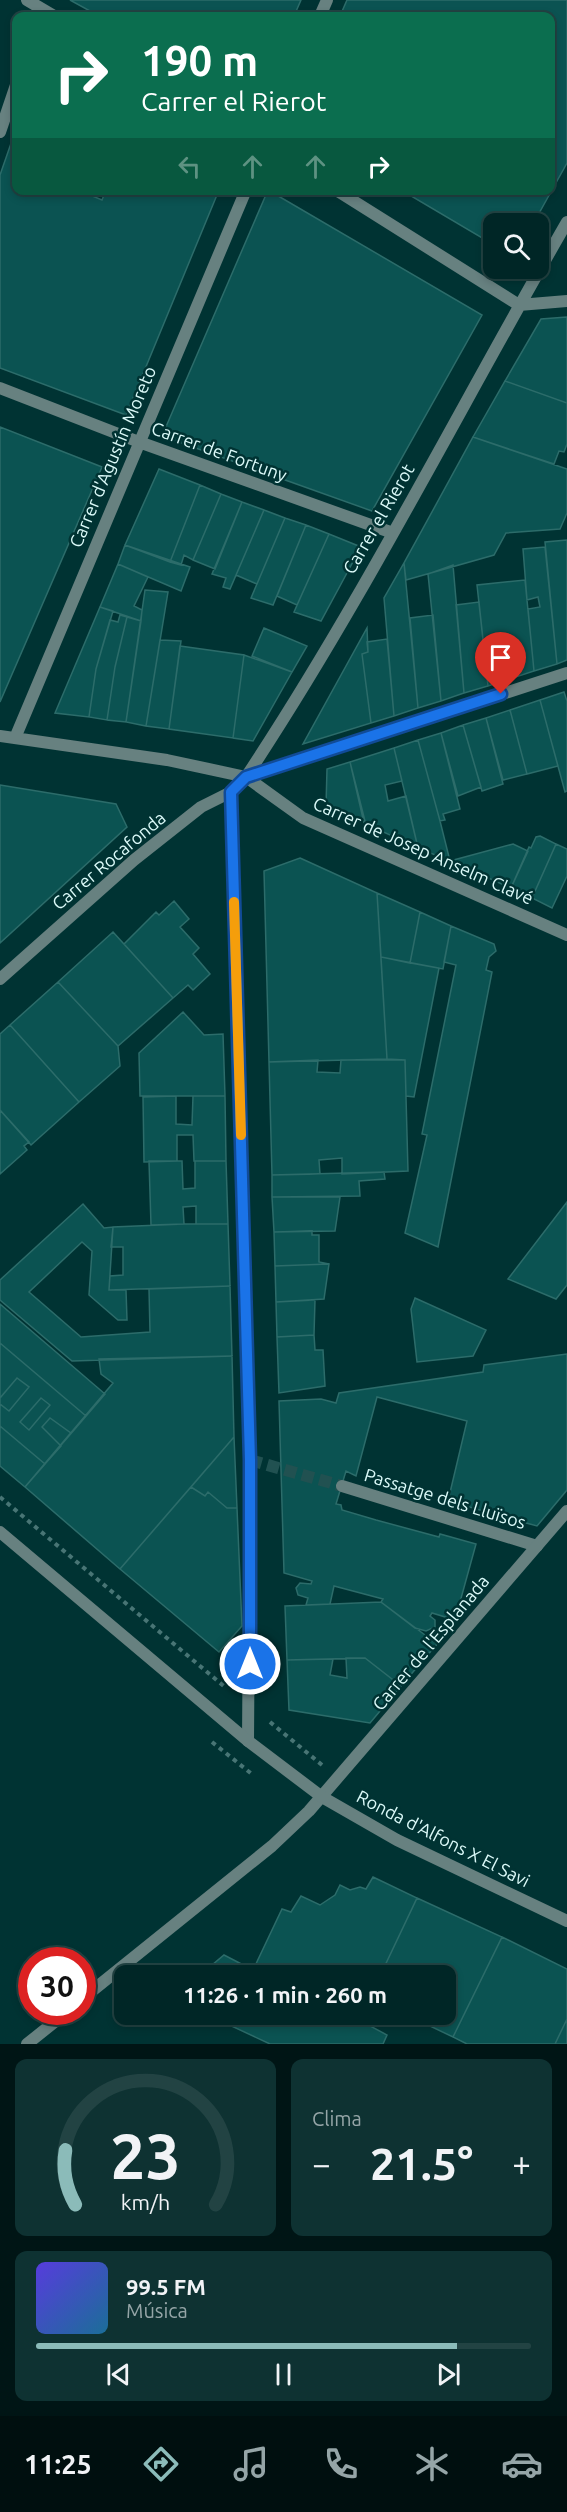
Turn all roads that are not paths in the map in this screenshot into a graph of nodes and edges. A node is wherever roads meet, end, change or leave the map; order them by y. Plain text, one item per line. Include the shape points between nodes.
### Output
1 (27, 0) edge
2 (43, 9) edge
3 (12, 97) edge
4 (0, 132) edge
5 (244, 195) edge
6 (344, 195) edge
7 (567, 222) edge
8 (567, 301) edge
9 (519, 305) junction
10 (0, 388) edge
11 (139, 442) junction
12 (393, 533) junction
13 (567, 673) edge
14 (0, 736) edge
15 (15, 738) junction
16 (246, 777) junction
17 (231, 792) junction
18 (567, 935) edge
19 (0, 979) edge
20 (342, 1486) tunnel mouth
21 (567, 1511) edge
22 (0, 1532) edge
23 (537, 1546) junction
24 (248, 1741) junction
25 (322, 1797) junction
26 (567, 1921) edge
27 (96, 1988) edge
28 (51, 2025) edge
29 (27, 2044) edge

1 - 2 street
3 - 4 street
5 - 11 street, Carrer d'Agustín Moreto
6 - 9 street
7 - 9 street, Carrer el Rierot
8 - 9 street
9 - 12 street, Carrer el Rierot
10 - 11 street, Carrer de Fortuny
11 - 12 street, Carrer de Fortuny
11 - 15 street, Carrer d'Agustín Moreto
12 - 16 street, Carrer el Rierot
13 - 16 street
14 - 15 street, Carrer de Josep Anselm Clavé
15 - 16 street, Carrer de Josep Anselm Clavé via 167,760
16 - 17 street, Carrer Rocafonda
16 - 18 street, Carrer de Josep Anselm Clavé via 303,818
17 - 19 street, Carrer Rocafonda via 201,807 134,860
17 - 24 street via 250,1460
20 - 23 street, Passatge dels Lluïsos
21 - 23 street, Carrer de l'Esplanada
22 - 24 street, Ronda d'Alfons X El Savi
23 - 25 street, Carrer de l'Esplanada
24 - 25 street, Ronda d'Alfons X El Savi
25 - 26 street, Ronda d'Alfons X El Savi via 397,1840
25 - 27 street, Carrer de l'Esplanada via 272,1846
28 - 29 street

